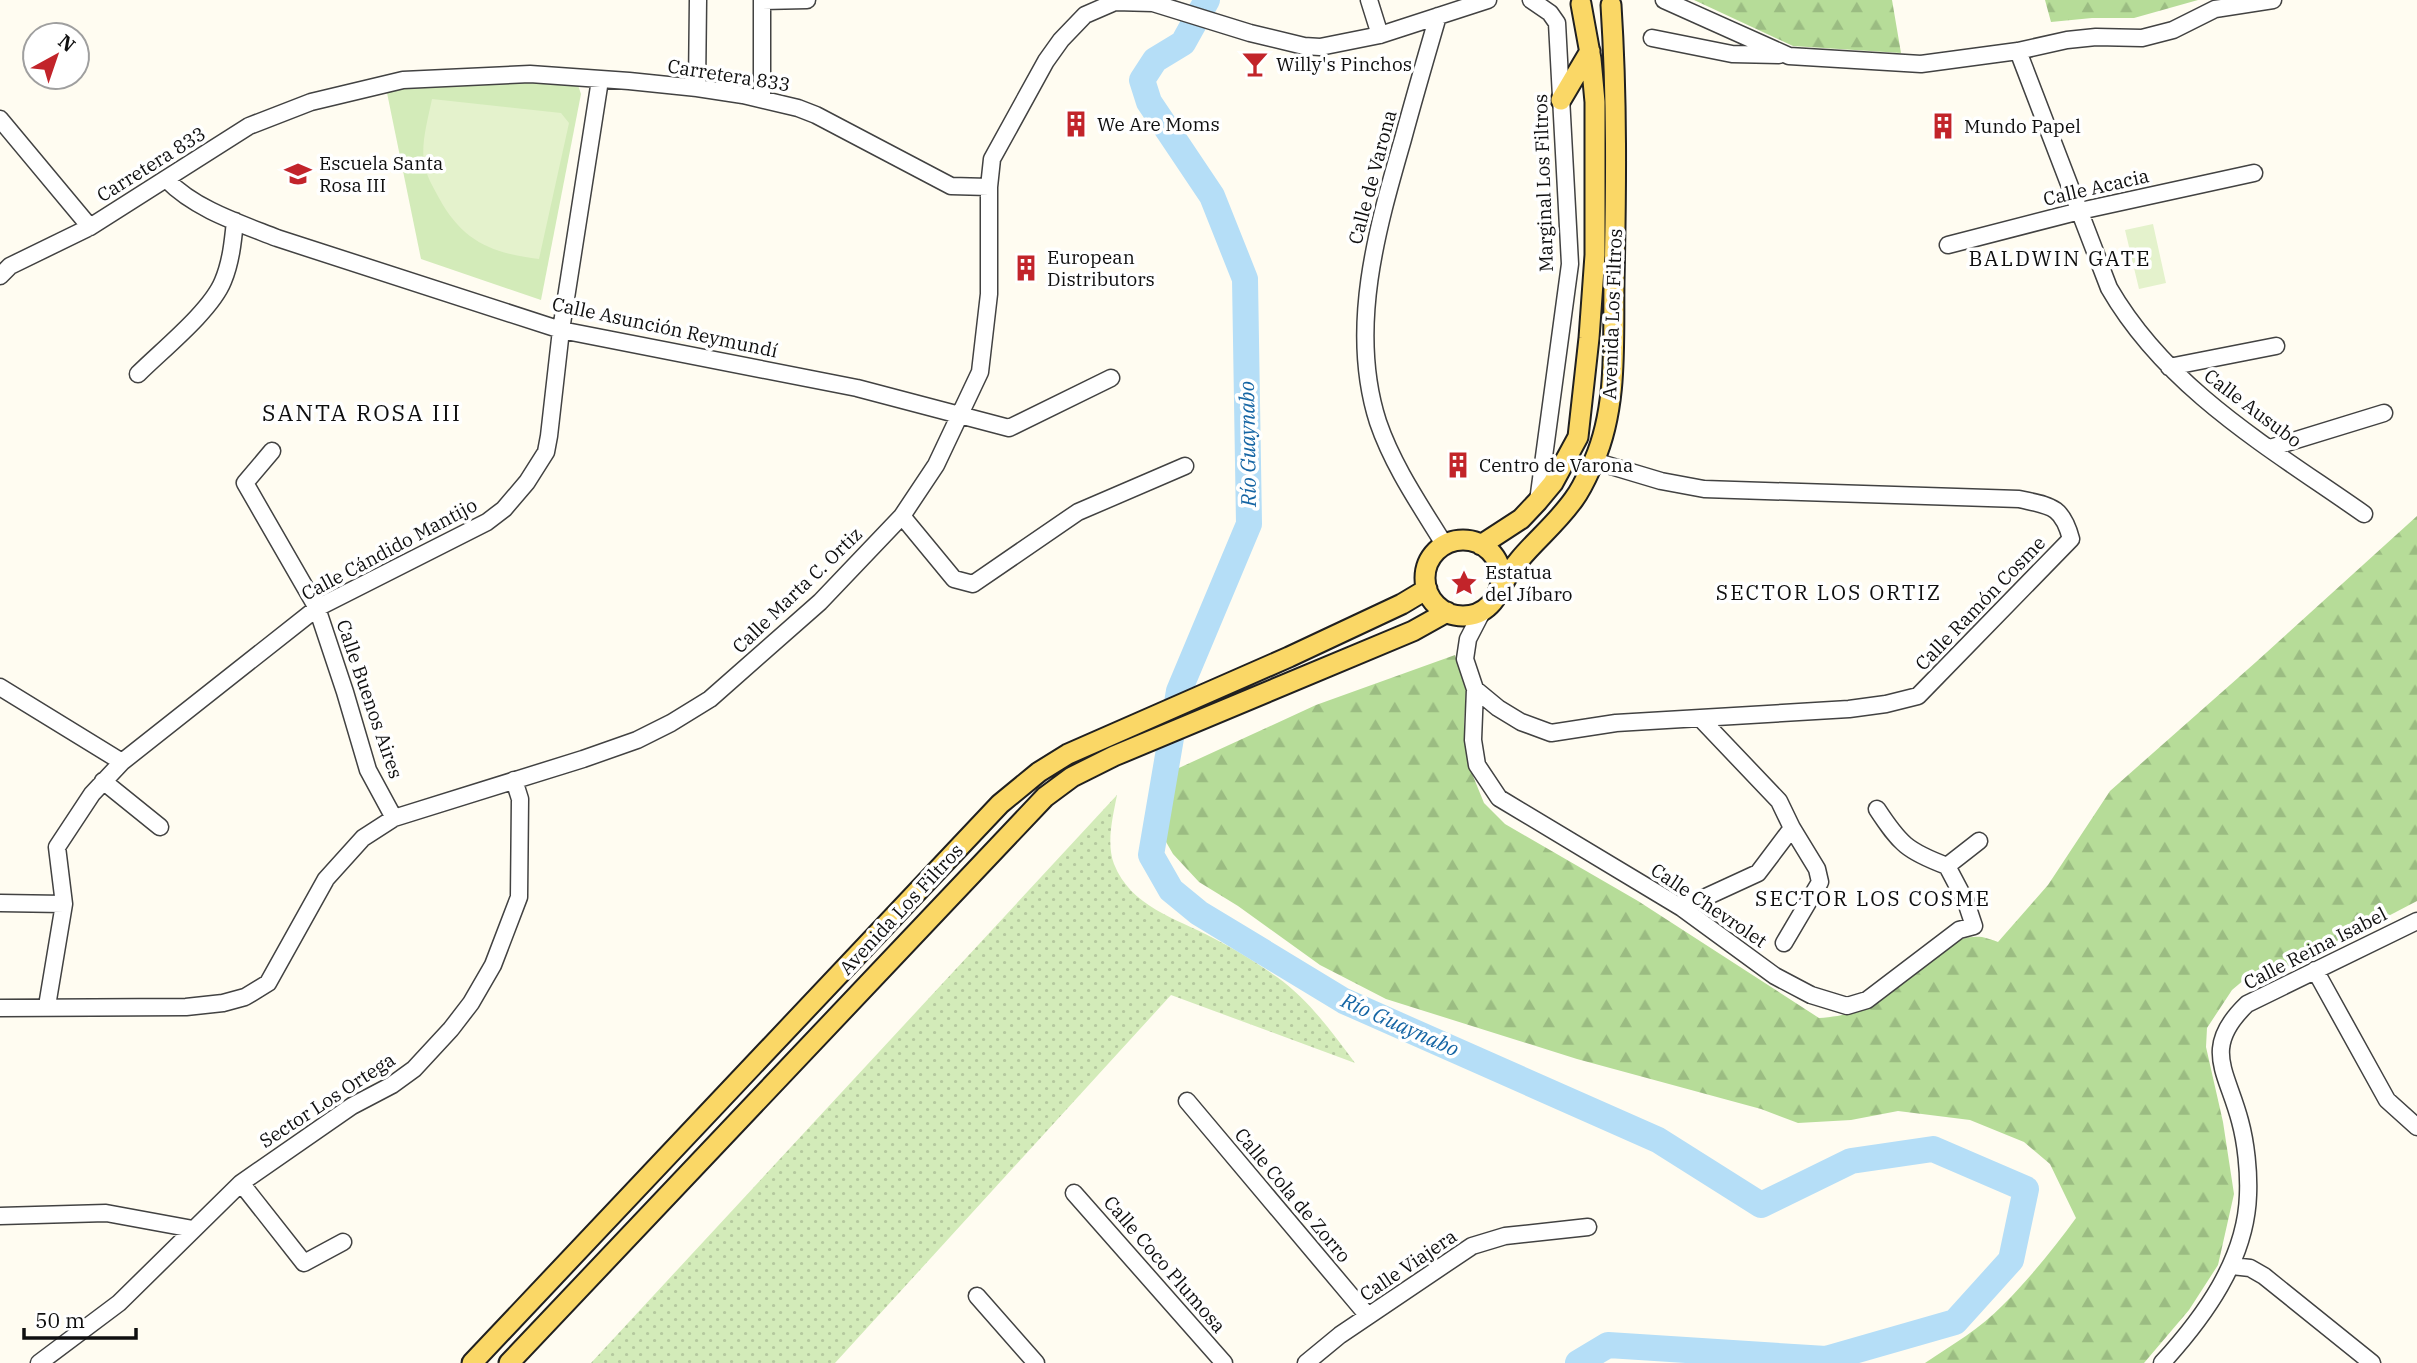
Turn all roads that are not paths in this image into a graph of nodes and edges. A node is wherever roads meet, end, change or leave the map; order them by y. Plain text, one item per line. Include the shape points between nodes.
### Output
1 (698, 0) edge
2 (807, 0) edge
3 (1369, 0) edge
4 (1488, 0) edge
5 (1531, 0) edge
6 (1664, 0) edge
7 (2273, 0) edge
8 (762, 1) edge
9 (1578, 2) edge
10 (1098, 3) edge
11 (1616, 3) edge
12 (1438, 16) junction
13 (1380, 35) junction
14 (1652, 38) dead end
15 (1590, 51) junction
16 (2018, 51) junction
17 (1789, 56) junction
18 (600, 80) junction
19 (697, 88) junction
20 (762, 99) junction
21 (1562, 100) junction
22 (0, 119) edge
23 (2254, 173) dead end
24 (167, 180) junction
25 (989, 187) junction
26 (2080, 211) junction
27 (235, 221) junction
28 (90, 227) junction
29 (1948, 245) dead end
30 (0, 276) edge
31 (561, 330) junction
32 (2276, 346) dead end
33 (2169, 367) junction
34 (138, 374) dead end
35 (1111, 378) dead end
36 (2384, 413) dead end
37 (960, 415) junction
38 (2270, 448) junction
39 (271, 451) dead end
40 (1594, 461) junction
41 (1185, 466) dead end
42 (1538, 501) junction
43 (2364, 514) dead end
44 (902, 516) junction
45 (1444, 544) junction
46 (1481, 544) junction
47 (1427, 589) junction
48 (1500, 589) junction
49 (317, 608) junction
50 (1447, 612) junction
51 (1482, 612) junction
52 (0, 687) edge
53 (1475, 689) junction
54 (1700, 718) junction
55 (122, 762) junction
56 (514, 780) junction
57 (103, 781) junction
58 (1877, 809) dead end
59 (394, 818) junction
60 (160, 827) dead end
61 (1792, 828) junction
62 (1979, 841) dead end
63 (1947, 866) junction
64 (0, 903) edge
65 (64, 904) junction
66 (1682, 908) junction
67 (2417, 920) edge
68 (1784, 943) dead end
69 (2315, 970) junction
70 (47, 1006) junction
71 (0, 1008) edge
72 (1186, 1101) dead end
73 (2417, 1127) edge
74 (241, 1183) junction
75 (1074, 1193) dead end
76 (0, 1216) edge
77 (1588, 1227) dead end
78 (193, 1229) junction
79 (344, 1242) dead end
80 (2232, 1266) junction
81 (977, 1296) dead end
82 (1368, 1316) junction
83 (39, 1363) edge
84 (472, 1363) edge
85 (509, 1363) edge
86 (1036, 1363) edge
87 (1224, 1363) edge
88 (1307, 1363) edge
89 (2162, 1363) edge
90 (2372, 1363) edge

1 - 19 street
2 - 8 street
3 - 13 street
4 - 12 street
5 - 21 street, Marginal Los Filtros via 1557,23
6 - 17 street
7 - 16 street via 2215,9 2173,30 2142,38 2067,40
8 - 20 street
9 - 11 main road via 1596,8
9 - 15 main road, Avenida Los Filtros
10 - 13 street via 1153,3 1304,46
10 - 25 street via 1046,61 992,159
11 - 40 main road, Avenida Los Filtros via 1612,368 1608,415
12 - 13 street
12 - 45 street, Calle de Varona via 1381,215 1368,294 1366,358 1379,424 1404,479
14 - 17 street via 1732,54
15 - 21 main road
15 - 42 main road, Avenida Los Filtros via 1596,127 1595,255 1583,410 1578,437 1553,484
16 - 17 street via 1921,64
16 - 26 street, Calle Ausubo
18 - 19 street, Carretera 833
18 - 24 street, Carretera 833 via 530,74 402,80 311,102 249,126
18 - 31 street, Calle Cándido Mantijo
19 - 20 street, Carretera 833
20 - 25 street, Carretera 833 via 816,115 951,186
21 - 42 street, Marginal Los Filtros via 1570,264
22 - 28 street
23 - 26 street, Calle Acacia
24 - 27 street, Calle Asunción Reymundí via 181,194
24 - 28 street, Carretera 833
25 - 37 street, Calle Marta C. Ortiz via 989,294 980,372
26 - 29 street, Calle Acacia
26 - 33 street, Calle Ausubo via 2109,288
27 - 31 street, Calle Asunción Reymundí
27 - 34 street via 223,282 208,304
28 - 30 street, Carretera 833 via 10,266
31 - 37 street, Calle Asunción Reymundí via 857,388
31 - 49 street, Calle Cándido Mantijo via 546,452 516,496 487,523
32 - 33 street
33 - 38 street, Calle Ausubo via 2212,407
35 - 37 street, Calle Asunción Reymundí via 1009,428
36 - 38 street
37 - 44 street, Calle Marta C. Ortiz via 936,465
38 - 43 street, Calle Ausubo
39 - 49 street, Calle Buenos Aires via 245,483
40 - 48 main road, Avenida Los Filtros via 1573,501 1511,568
40 - 54 street, Calle Ramón Cosme via 1704,489 2019,499 2051,506 2067,522 2071,539 1918,696 1849,709
41 - 44 street via 1079,512 973,584 954,579
42 - 46 main road, Avenida Los Filtros via 1521,519
44 - 56 street, Calle Marta C. Ortiz via 842,582 710,699 636,740
45 - 46 main road via 1459,540
45 - 47 main road via 1426,567
46 - 48 main road via 1497,559
47 - 50 main road via 1429,597
47 - 84 main road, Avenida Los Filtros via 1289,657 1068,754 1039,772 1000,804
48 - 51 main road
49 - 55 street, Calle Cándido Mantijo
49 - 59 street, Calle Buenos Aires via 368,771
50 - 51 main road
50 - 85 main road, Avenida Los Filtros via 1413,631 1114,755 1045,797
51 - 53 street, Calle Chevrolet via 1468,639 1465,659
52 - 55 street
53 - 54 street, Calle Ramón Cosme via 1521,722 1551,733
53 - 66 street, Calle Chevrolet via 1477,765 1499,798
54 - 61 street via 1779,801
55 - 57 street, Calle Cándido Mantijo
56 - 59 street, Calle Marta C. Ortiz
56 - 74 street, Sector Los Ortega via 520,799 519,897 493,965 471,1003 414,1069
57 - 60 street
57 - 65 street, Calle Cándido Mantijo via 57,848
58 - 63 street via 1911,851
59 - 70 street, Calle Marta C. Ortiz via 343,858 313,899 268,984 245,997 186,1007
61 - 66 street via 1758,873
61 - 68 street via 1820,882
62 - 63 street
63 - 66 street, Calle Chevrolet via 1975,926 1959,930 1867,1000 1847,1006 1811,995 1775,976
64 - 65 street
65 - 70 street, Calle Cándido Mantijo
67 - 69 street, Calle Reina Isabel
69 - 73 street via 2387,1100
69 - 80 street, Calle Reina Isabel via 2247,1004 2228,1025 2221,1046 2240,1122 2249,1193
70 - 71 street
72 - 82 street, Calle Cola de Zorro
74 - 78 street, Sector Los Ortega
74 - 79 street via 303,1263
75 - 87 street, Calle Coco Plumosa
76 - 78 street via 106,1213
77 - 82 street, Calle Viajera via 1505,1236 1472,1246
78 - 83 street, Sector Los Ortega via 119,1303
80 - 89 street, Calle Reina Isabel via 2192,1328
80 - 90 street via 2264,1276
81 - 86 street
82 - 88 street, Calle Viajera

